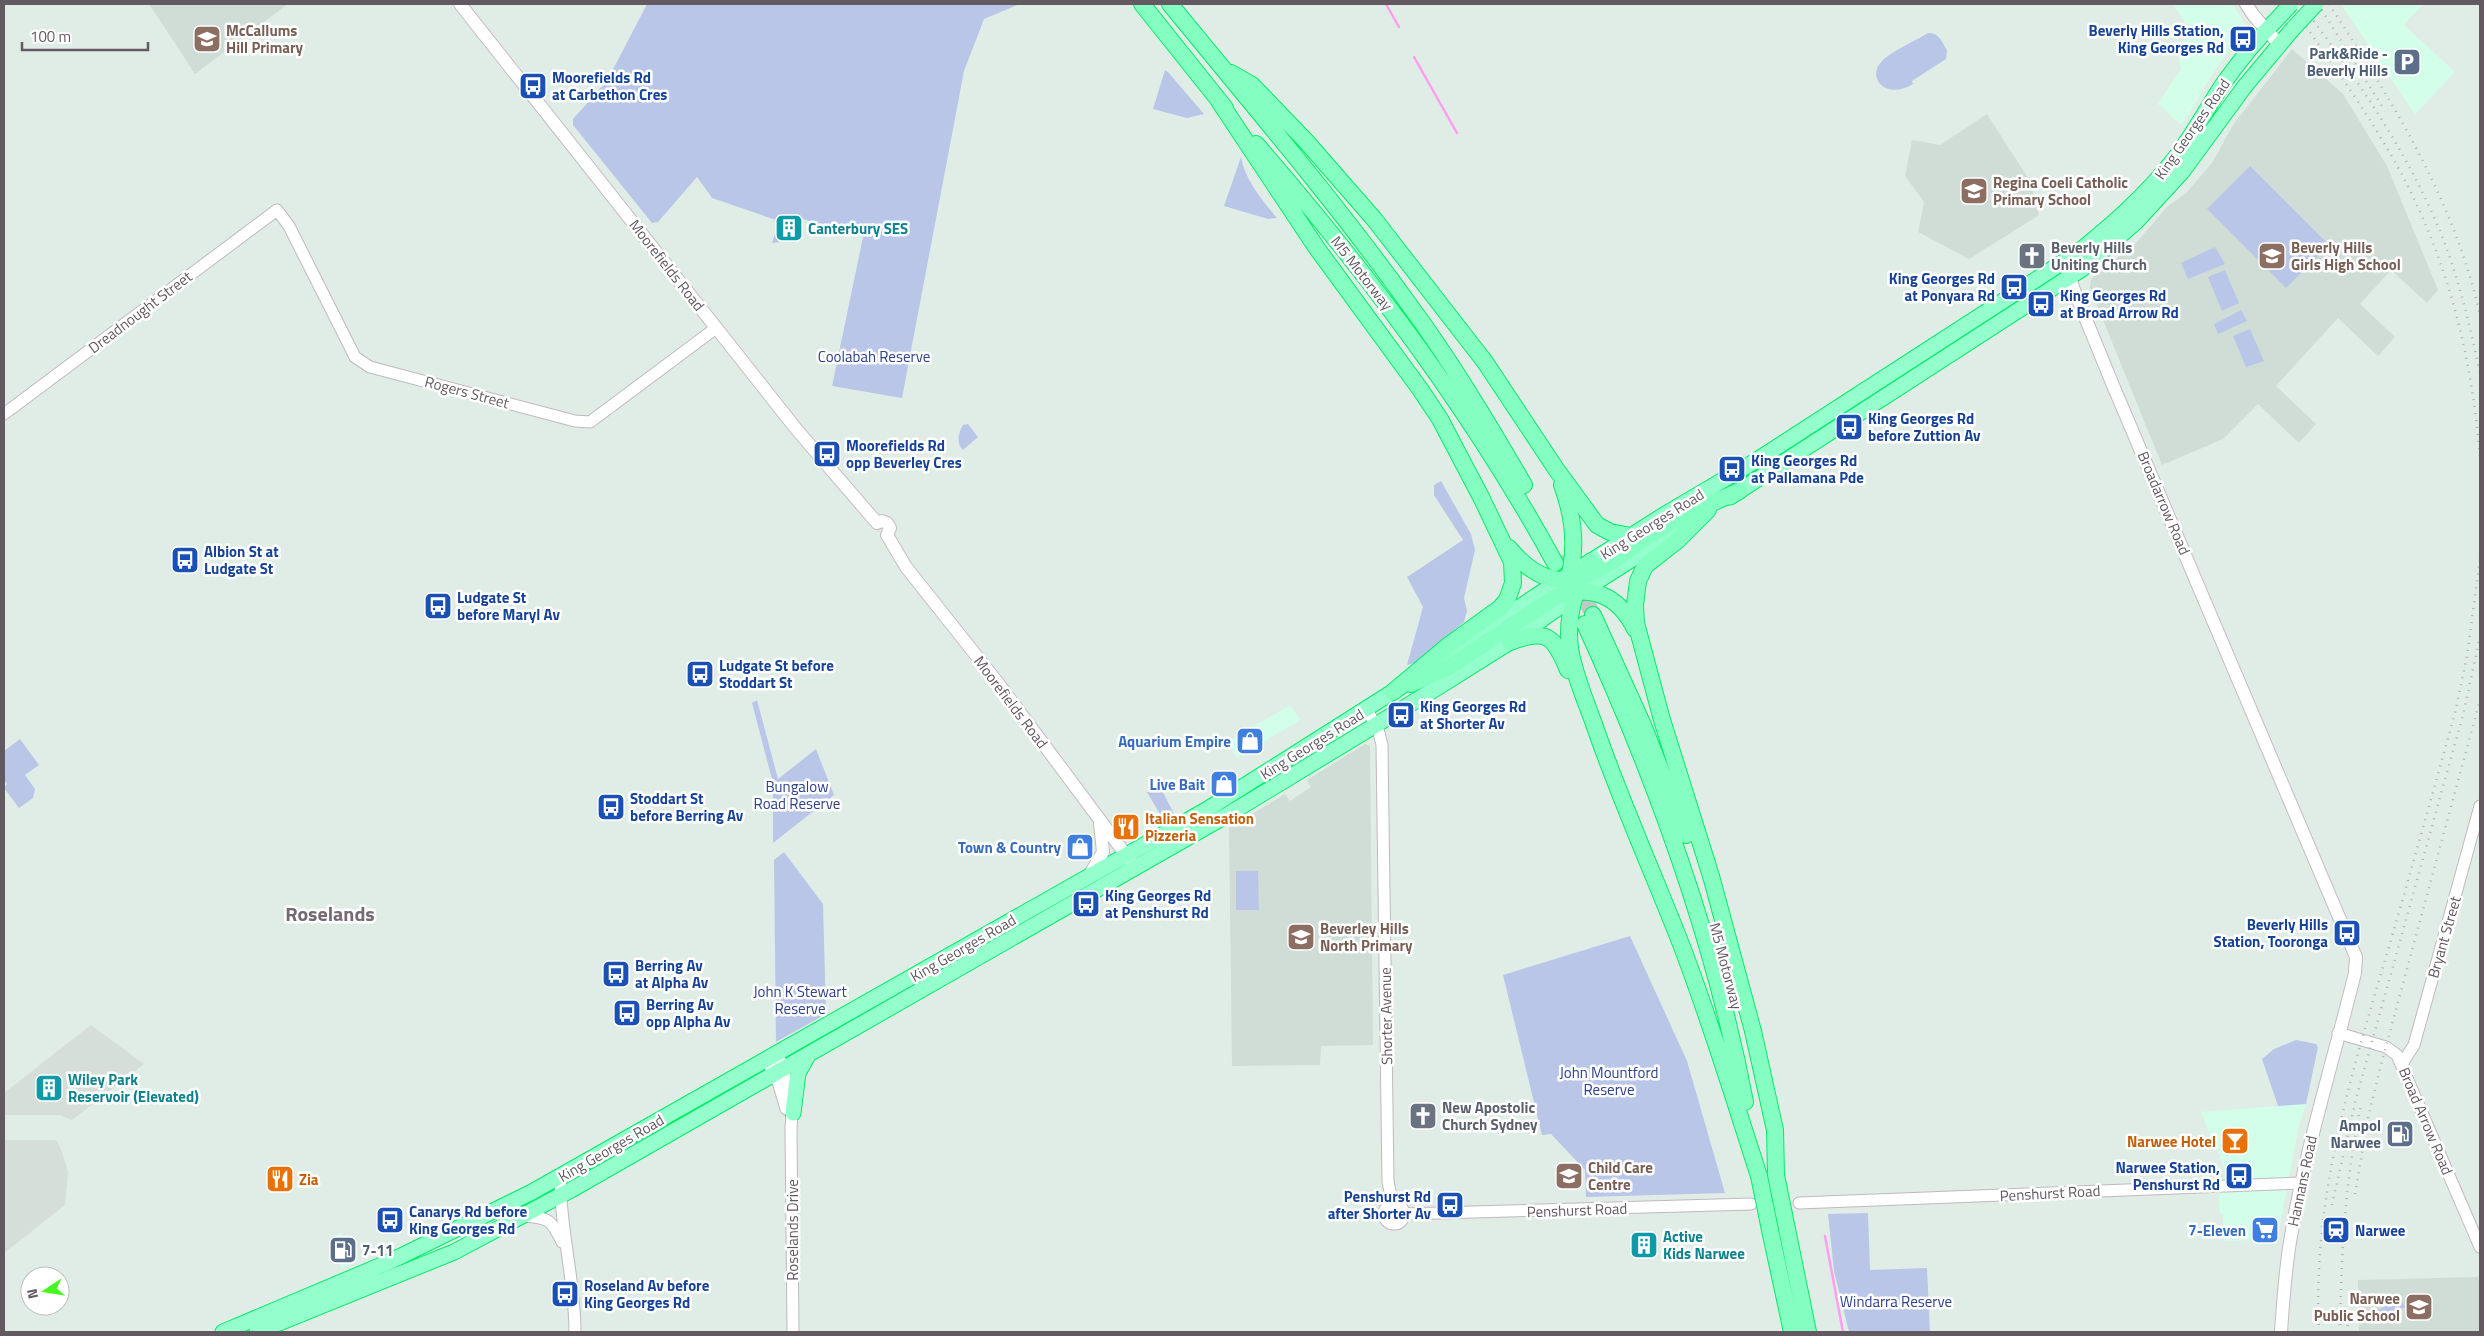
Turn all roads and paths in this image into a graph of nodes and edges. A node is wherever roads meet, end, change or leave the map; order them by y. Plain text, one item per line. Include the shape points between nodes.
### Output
1 (460, 4) edge
2 (1142, 4) edge
3 (1170, 4) edge
4 (2246, 4) edge
5 (2291, 4) edge
6 (2316, 4) edge
7 (2266, 30) junction
8 (2279, 44) junction
9 (1224, 69) junction
10 (1219, 101) junction
11 (277, 210) joint
12 (2067, 270) junction
13 (716, 328) junction
14 (4, 414) edge
15 (1556, 469) junction
16 (1739, 490) junction
17 (1708, 510) junction
18 (1631, 536) junction
19 (1503, 540) junction
20 (1592, 561) joint
21 (1572, 586) junction
22 (1551, 612) joint
23 (1640, 640) junction
24 (1510, 642) junction
25 (1393, 692) junction
26 (1367, 709) junction
27 (1375, 724) junction
28 (1609, 769) junction
29 (2480, 806) edge
30 (1098, 819) junction
31 (1126, 855) junction
32 (1136, 869) junction
33 (1089, 876) junction
34 (2338, 1033) junction
35 (808, 1056) junction
36 (773, 1057) junction
37 (2402, 1064) junction
38 (779, 1072) junction
39 (792, 1120) junction
40 (1776, 1175) junction
41 (1759, 1176) junction
42 (560, 1177) junction
43 (2302, 1183) junction
44 (560, 1196) junction
45 (1798, 1203) dead end
46 (1751, 1204) dead end
47 (1393, 1205) junction
48 (1403, 1214) junction
49 (524, 1216) junction
50 (2480, 1247) edge
51 (566, 1250) junction
52 (223, 1332) edge
53 (257, 1332) edge
54 (575, 1332) edge
55 (793, 1332) edge
56 (1792, 1332) edge
57 (1808, 1332) edge
58 (2281, 1332) edge

1 - 13 main road, Moorefields Road
2 - 10 highway, M5 Motorway
3 - 9 highway, M5 Motorway
4 - 7 main road
5 - 7 highway, King Georges Road, bridge
6 - 8 highway, King Georges Road, bridge
7 - 8 main road
7 - 12 highway, King Georges Road via 2223,84 2186,143 2156,182
8 - 12 highway, King Georges Road via 2165,191 2113,242
9 - 10 highway, M5 Motorway via 1410,305 1470,394 1559,559 1423,353 1366,275
9 - 15 highway via 1252,85 1374,219 1485,362
10 - 19 highway via 1316,247 1435,412
11 - 13 street, Rogers Street via 289,226 356,357 370,367 575,421 590,422
11 - 14 street, Dreadnought Street
12 - 16 highway, King Georges Road
12 - 18 highway, King Georges Road
12 - 34 main road, Broadarrow Road via 2351,941 2356,964
13 - 30 main road, Moorefields Road via 823,462 877,523 887,523 890,531 886,535 906,567 998,683
15 - 18 highway via 1597,525 1610,532
15 - 21 highway via 1574,528
16 - 17 highway, King Georges Road
16 - 21 highway via 1667,525
17 - 21 highway, King Georges Road
17 - 23 highway via 1643,569 1635,605
18 - 20 highway, King Georges Road
19 - 21 highway via 1526,565 1544,577
19 - 25 highway via 1514,573 1507,600
20 - 21 highway
21 - 22 highway
21 - 23 highway via 1600,593 1613,602 1628,617
21 - 25 highway via 1449,667
21 - 28 highway via 1570,648
22 - 24 highway, King Georges Road
23 - 40 highway via 1711,876 1753,1031 1775,1130
24 - 27 highway, King Georges Road
24 - 28 highway via 1531,634 1552,640 1560,650
25 - 26 highway, King Georges Road
26 - 27 street, Shorter Avenue
26 - 31 highway, King Georges Road via 1206,810
27 - 32 highway, King Georges Road
27 - 47 street, Shorter Avenue via 1382,745 1388,1182
28 - 41 highway via 1679,938
29 - 37 street, Bryant Street via 2414,1045
30 - 31 main road, Moorefields Road
30 - 33 main road via 1103,852
31 - 32 main road, Moorefields Road
31 - 33 highway, King Georges Road
32 - 35 highway, King Georges Road
33 - 36 highway, King Georges Road
34 - 37 street, Broad Arrow Road via 2390,1048
34 - 43 main road, Hannans Road
35 - 38 highway, King Georges Road
35 - 39 highway via 798,1073
36 - 38 street, Roselands Drive
36 - 42 highway, King Georges Road
37 - 50 street, Broad Arrow Road
38 - 39 street, Roselands Drive via 790,1091
38 - 44 highway, King Georges Road
39 - 55 street, Roselands Drive
40 - 41 highway, M5 Motorway via 1736,1001 1698,870 1663,772 1588,618 1643,758 1694,906 1729,1030
40 - 57 highway, M5 Motorway, bridge
41 - 56 highway, M5 Motorway, bridge
42 - 44 street
42 - 52 highway, King Georges Road via 391,1262
43 - 45 street, Penshurst Road
43 - 58 main road, Hannans Road via 2289,1244
44 - 49 highway, King Georges Road
44 - 51 street
46 - 48 street, Penshurst Road
47 - 48 street via 1400,1206
47 - 48 street via 1384,1212 1386,1220 1397,1224
49 - 51 street via 548,1220
49 - 53 highway, King Georges Road via 430,1262
51 - 54 street via 572,1280

